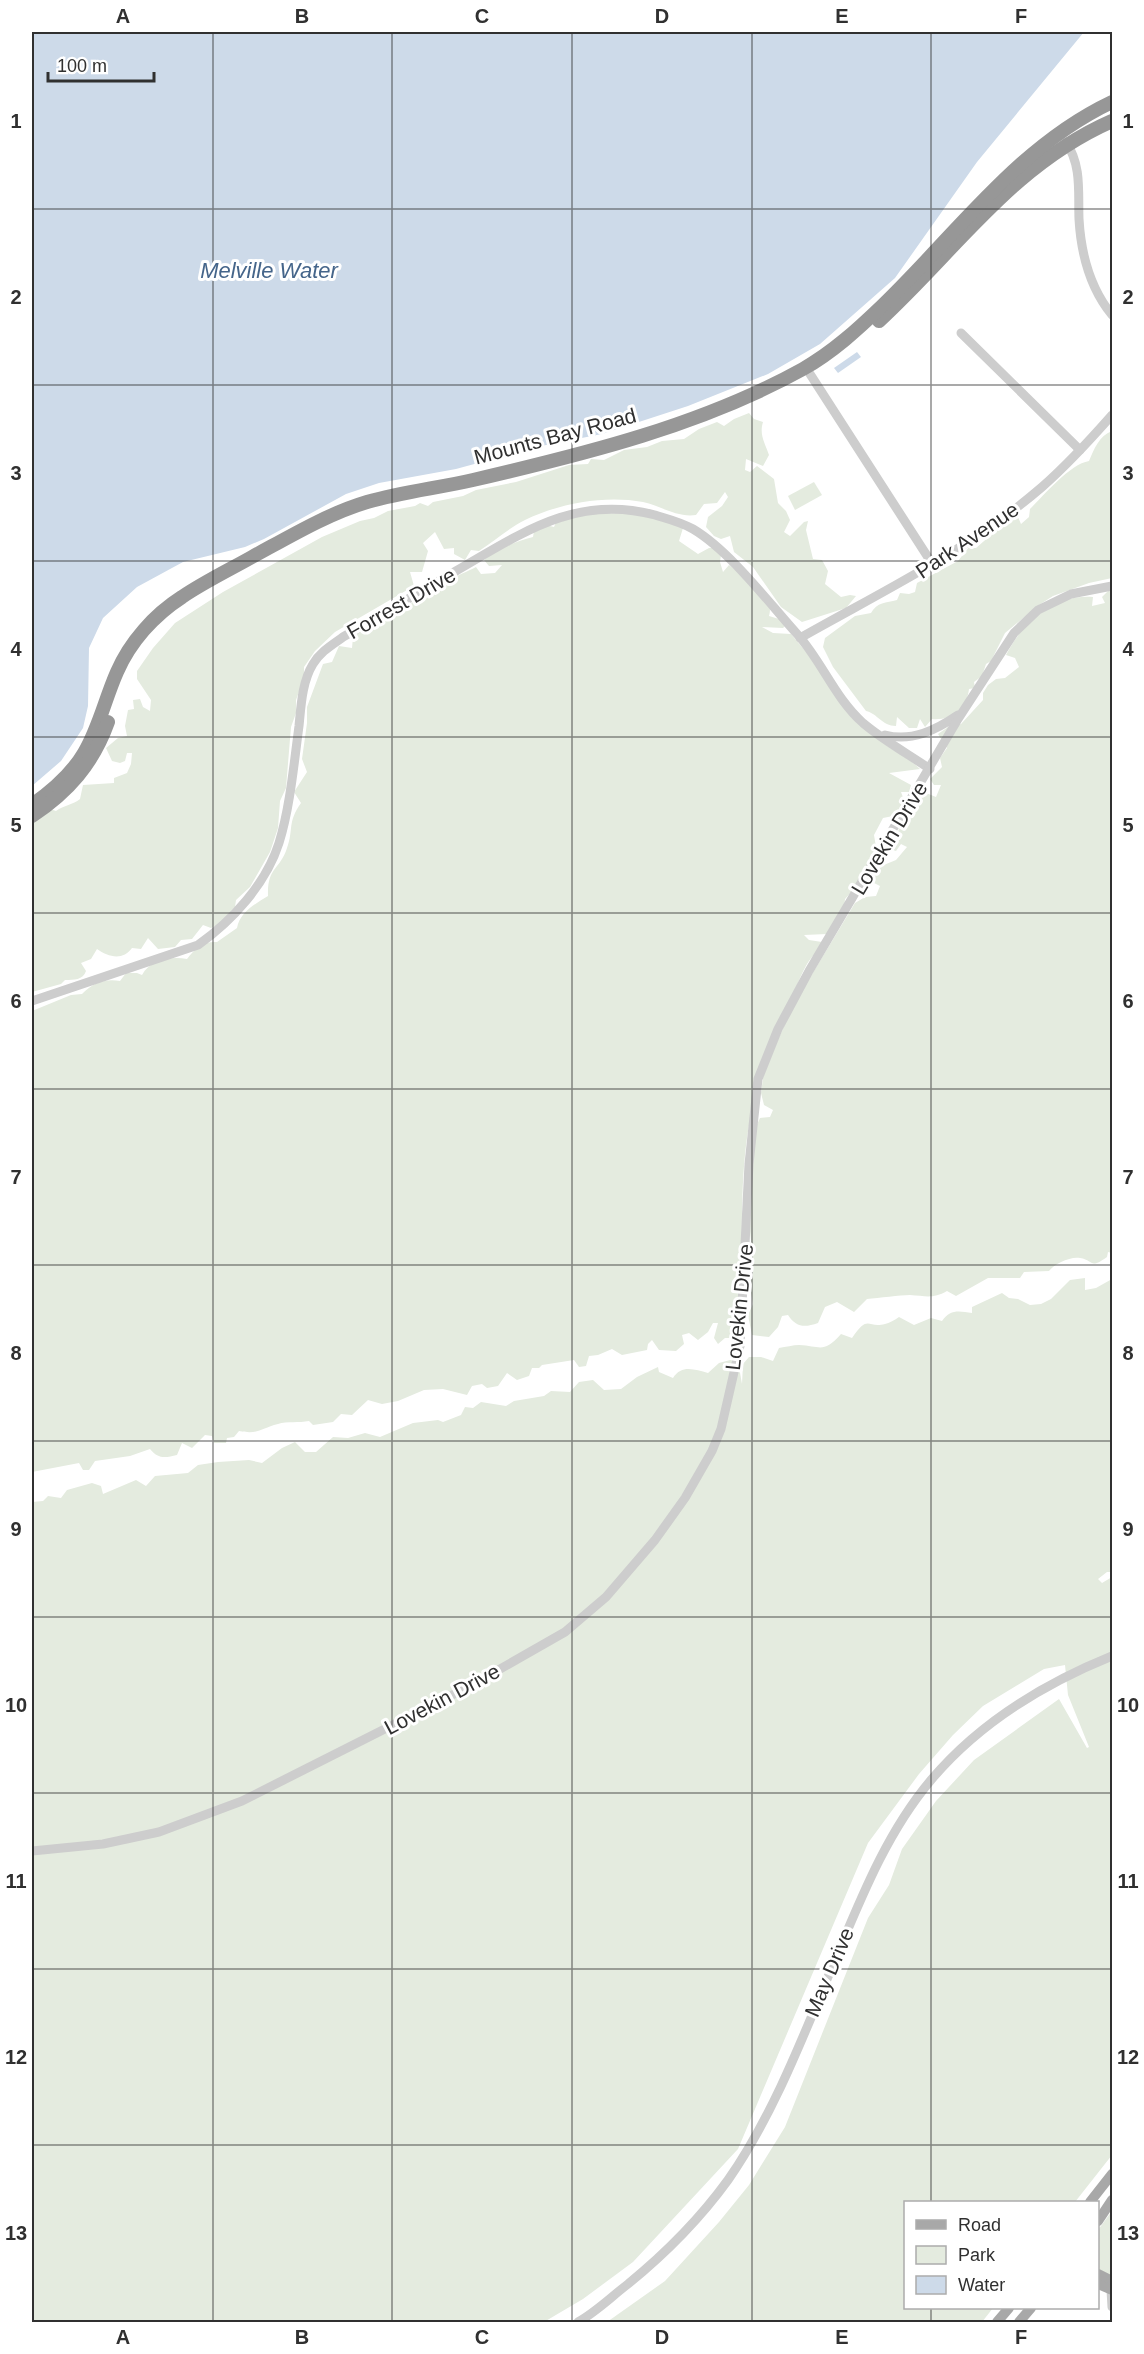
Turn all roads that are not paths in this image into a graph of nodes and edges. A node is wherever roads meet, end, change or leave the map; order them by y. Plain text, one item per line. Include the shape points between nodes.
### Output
1 (1113, 102) edge
2 (1113, 121) edge
3 (1063, 139) junction
4 (1113, 315) edge
5 (961, 333) dead end
6 (810, 374) junction
7 (1113, 415) edge
8 (1080, 450) junction
9 (933, 566) junction
10 (1113, 586) edge
11 (800, 638) junction
12 (963, 712) junction
13 (879, 734) junction
14 (930, 769) junction
15 (32, 805) edge
16 (32, 816) edge
17 (32, 1001) edge
18 (1113, 1656) edge
19 (32, 1851) edge
20 (1113, 2174) edge
21 (1113, 2200) edge
22 (1091, 2201) edge
23 (1099, 2220) edge
24 (1099, 2275) edge
25 (1112, 2287) edge
26 (1113, 2307) edge
27 (1007, 2309) edge
28 (1029, 2309) edge
29 (578, 2322) edge
30 (997, 2322) edge
31 (1019, 2322) edge

1 - 3 highway, Mounts Bay Road
2 - 3 highway, Mounts Bay Road
3 - 4 street via 1073,153 1078,173 1086,264 1097,293
3 - 6 highway, Mounts Bay Road via 1013,183 915,288 853,345
3 - 15 highway, Mounts Bay Road via 992,189 914,275 849,338 755,394 577,453 364,503 326,518 183,596 155,618 126,656 93,736 74,768
5 - 8 street
6 - 9 street
6 - 16 highway, Mounts Bay Road via 720,417 645,442 360,513 253,566 178,610 147,640 125,675 91,760 77,779
7 - 8 street, Park Avenue
8 - 9 street, Park Avenue via 1042,488
9 - 11 street, Park Avenue
10 - 12 street, Lovekin Drive via 1071,594 1038,610 1014,633
11 - 13 street, Forrest Drive via 844,702
11 - 17 street, Forrest Drive via 731,561 694,529 675,520 613,508 554,518 460,568 322,652 312,665 303,695 279,843 264,875 242,906 208,938 198,945
12 - 13 street via 916,736 897,738
12 - 14 street, Lovekin Drive
13 - 14 street, Forrest Drive
14 - 19 street, Lovekin Drive via 809,971 778,1029 758,1079 749,1164 740,1346 721,1429 685,1498 655,1540 606,1597 565,1632 472,1685 272,1787 159,1832 103,1844
18 - 29 street, May Drive via 1011,1707 930,1781 889,1841 768,2113 729,2178 661,2257
20 - 22 main road
21 - 23 main road
24 - 25 main road
25 - 26 street
27 - 30 main road
28 - 31 main road

